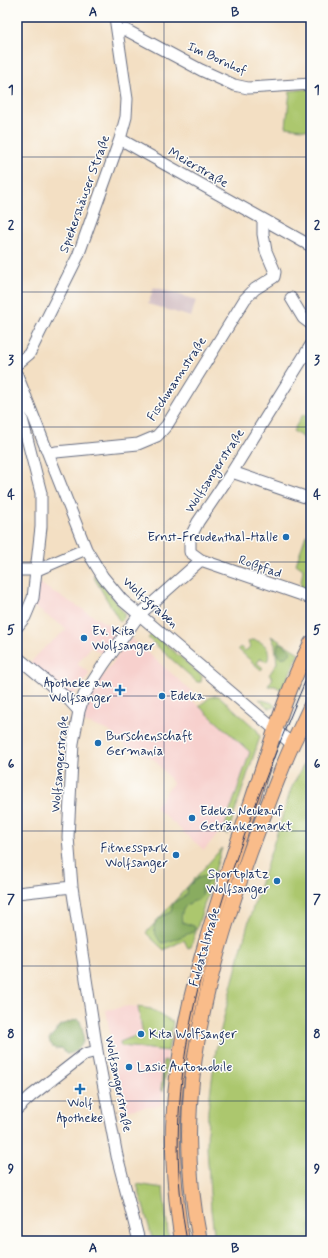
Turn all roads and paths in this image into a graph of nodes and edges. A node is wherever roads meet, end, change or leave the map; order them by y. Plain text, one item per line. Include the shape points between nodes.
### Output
1 (115, 17) edge
2 (117, 30) junction
3 (311, 84) edge
4 (120, 139) junction
5 (263, 220) junction
6 (311, 246) edge
7 (291, 298) dead end
8 (311, 324) edge
9 (311, 344) edge
10 (17, 364) edge
11 (17, 375) edge
12 (26, 397) junction
13 (49, 454) junction
14 (232, 472) junction
15 (311, 499) edge
16 (86, 549) junction
17 (200, 560) junction
18 (17, 570) edge
19 (37, 570) junction
20 (311, 598) edge
21 (139, 615) junction
22 (17, 627) edge
23 (311, 643) edge
24 (17, 657) edge
25 (311, 705) edge
26 (79, 711) junction
27 (274, 729) junction
28 (292, 744) junction
29 (72, 887) junction
30 (17, 893) edge
31 (97, 1051) junction
32 (17, 1109) edge
33 (139, 1241) edge
34 (182, 1241) edge
35 (200, 1241) edge

1 - 2 street, Spiekershäuser Straße
2 - 3 street, Im Bornhof via 126,30 234,85 248,88
2 - 4 street, Spiekershäuser Straße via 127,99 126,117
4 - 5 street, Meierstraße
4 - 10 street, Spiekershäuser Straße via 78,256 29,354
5 - 6 street, Meierstraße
5 - 13 street, Fischmannstraße via 266,251 275,272 274,277 245,299 167,425 157,436 138,444
7 - 8 street via 302,318
9 - 14 street, Wolfsangerstraße
11 - 12 street, Wolfsgraben
12 - 13 street, Wolfsgraben
12 - 19 street via 19,401 20,413 41,493 42,527
13 - 16 street, Wolfsgraben
14 - 15 street
14 - 17 street, Wolfsangerstraße via 190,538 190,552
16 - 19 street
16 - 21 street, Wolfsgraben via 103,577 122,600
17 - 20 street, Roßpfad
17 - 21 street, Wolfsangerstraße
18 - 19 street
19 - 22 street via 32,598 25,617
21 - 26 street, Wolfsangerstraße via 104,664 84,696
21 - 27 street, Wolfsgraben
23 - 27 main road, Fuldatalstraße
24 - 26 street
25 - 28 main road, Fuldatalstraße
26 - 29 street, Wolfsangerstraße via 73,743 68,838
27 - 28 street, Wolfsgraben
27 - 34 main road, Fuldatalstraße via 211,922 180,1054 173,1147
28 - 35 main road, Fuldatalstraße via 235,895 212,976 194,1061 189,1136 194,1209
29 - 30 street
29 - 31 street, Wolfsangerstraße
31 - 32 street via 85,1054
31 - 33 street, Wolfsangerstraße via 117,1156

